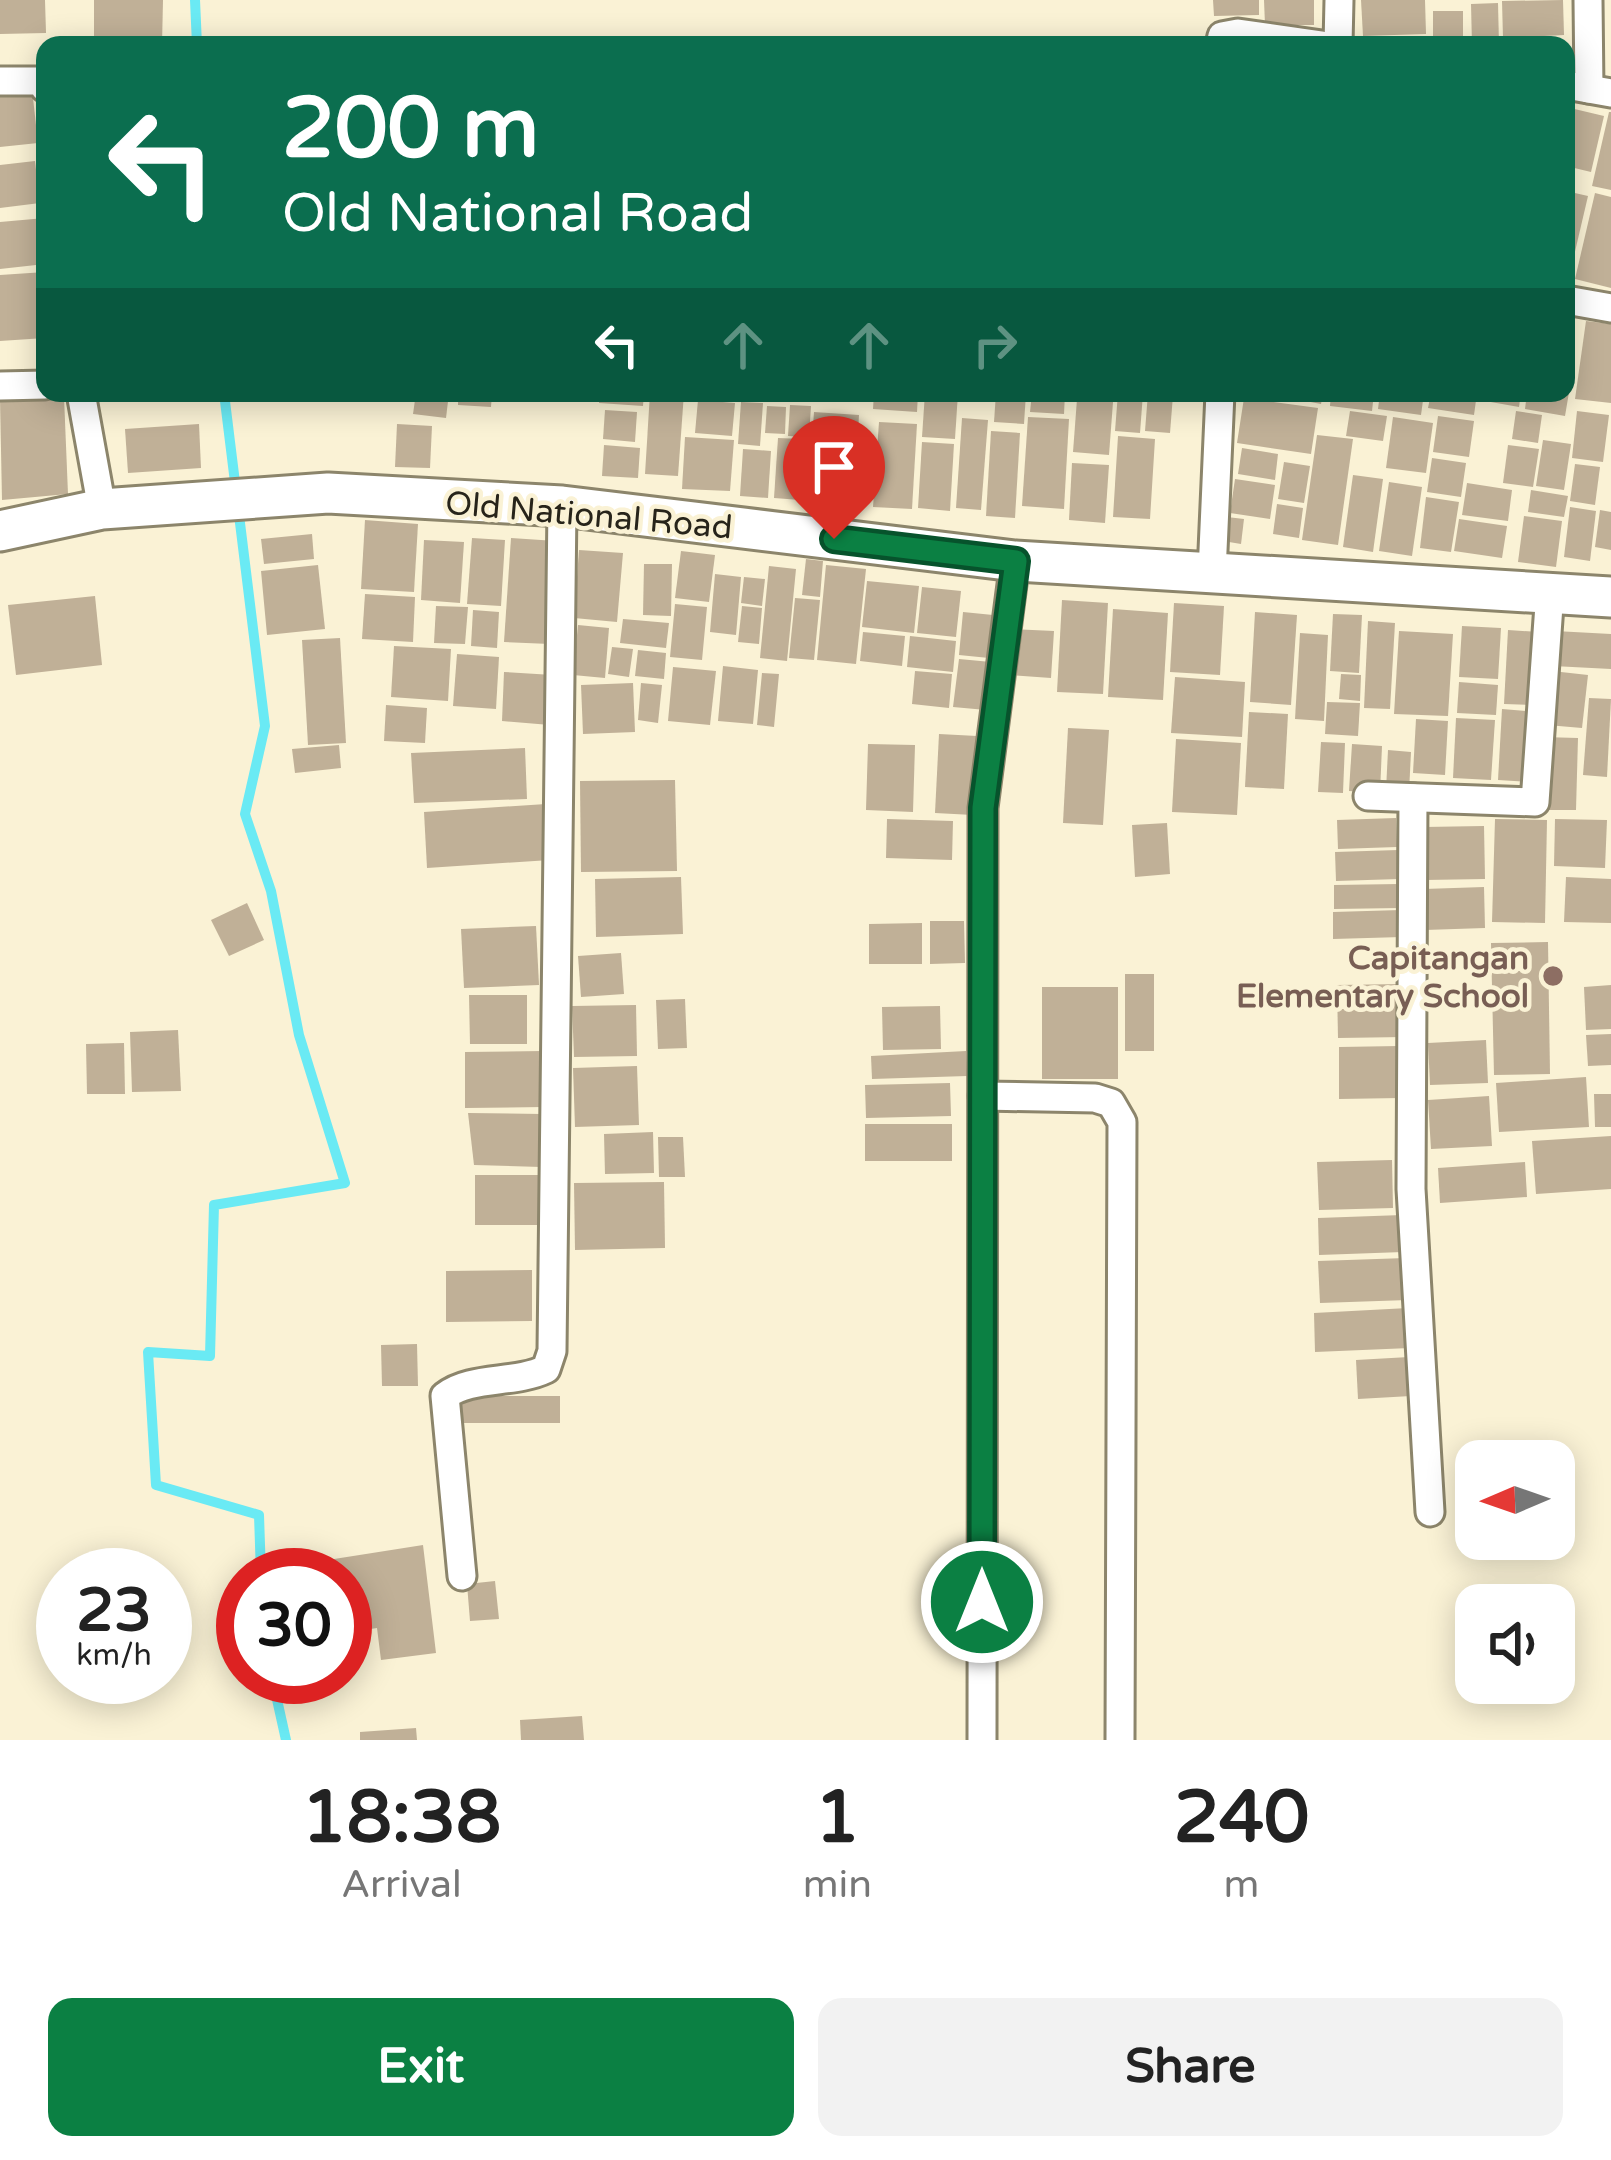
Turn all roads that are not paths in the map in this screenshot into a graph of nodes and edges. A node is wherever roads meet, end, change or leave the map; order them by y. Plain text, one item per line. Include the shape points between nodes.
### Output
1 (1339, 0) edge
2 (1588, 0) edge
3 (1222, 36) edge
4 (1253, 36) edge
5 (1338, 36) edge
6 (0, 81) edge
7 (36, 81) edge
8 (1588, 89) edge
9 (1575, 301) edge
10 (1611, 308) edge
11 (0, 386) edge
12 (36, 386) edge
13 (83, 402) edge
14 (1220, 402) edge
15 (562, 506) junction
16 (102, 509) junction
17 (0, 531) edge
18 (1016, 561) junction
19 (1212, 573) junction
20 (1550, 591) junction
21 (1611, 597) edge
22 (1368, 796) dead end
23 (1413, 798) junction
24 (983, 1096) junction
25 (1430, 1512) dead end
26 (462, 1576) dead end
27 (982, 1740) edge
28 (1120, 1740) edge

1 - 5 street
2 - 8 street
3 - 4 street
6 - 7 street
9 - 10 street
11 - 12 street
13 - 16 street
14 - 19 street
15 - 16 main road, Old National Road via 328,493
15 - 18 main road, Old National Road
15 - 26 street via 552,1351 546,1369 526,1378 445,1396
16 - 17 main road, Old National Road
18 - 19 main road, Old National Road
18 - 24 street via 983,808
19 - 20 main road, Old National Road
20 - 21 main road, Old National Road
20 - 23 street via 1535,802
22 - 23 street
23 - 25 street via 1411,1189
24 - 27 street
24 - 28 street via 1095,1098 1111,1103 1122,1122

